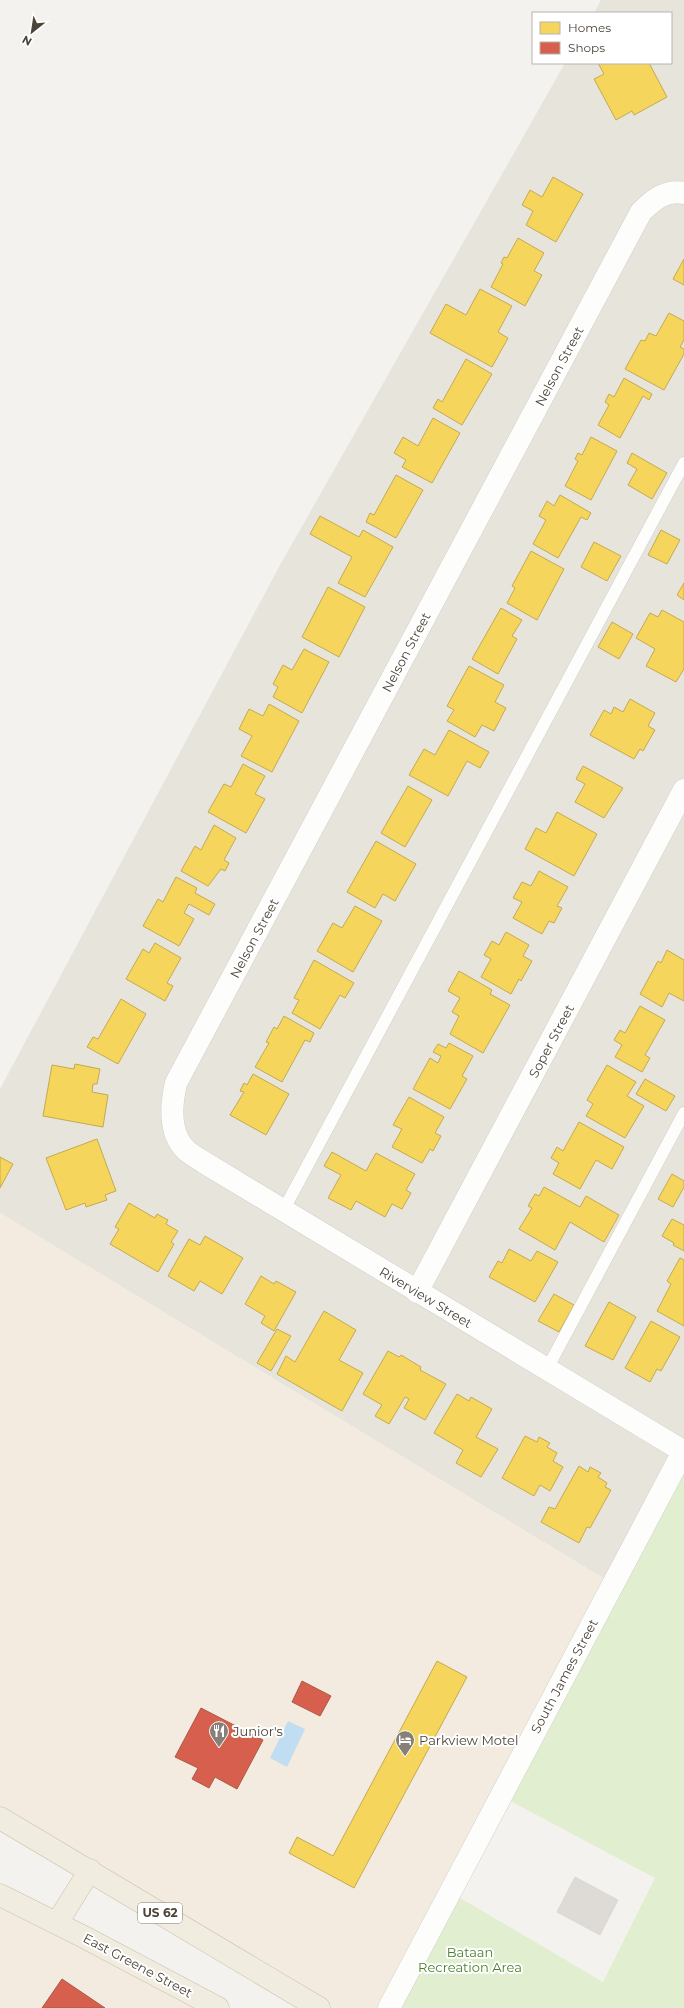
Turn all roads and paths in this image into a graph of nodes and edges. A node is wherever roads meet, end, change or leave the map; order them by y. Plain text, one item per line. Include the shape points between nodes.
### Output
1 (680, 192) edge
2 (684, 463) edge
3 (684, 790) edge
4 (684, 1113) edge
5 (176, 1134) joint
6 (283, 1211) junction
7 (417, 1292) junction
8 (547, 1369) junction
9 (684, 1450) edge
10 (0, 1818) edge
11 (90, 1870) junction
12 (0, 1895) edge
13 (57, 1923) junction
14 (218, 2008) edge
15 (319, 2008) edge
16 (389, 2008) edge

1 - 5 street, Nelson Street via 656,198 641,212 176,1083 172,1100
2 - 6 lane
3 - 7 street, Soper Street
4 - 8 lane
5 - 6 street, Riverview Street via 186,1150
6 - 7 street, Riverview Street
7 - 8 street, Riverview Street
8 - 9 street, Riverview Street
9 - 16 street, South James Street
10 - 11 highway, US 62
11 - 13 highway
11 - 15 highway, US 62
12 - 13 highway, East Greene Street
13 - 14 highway, East Greene Street

